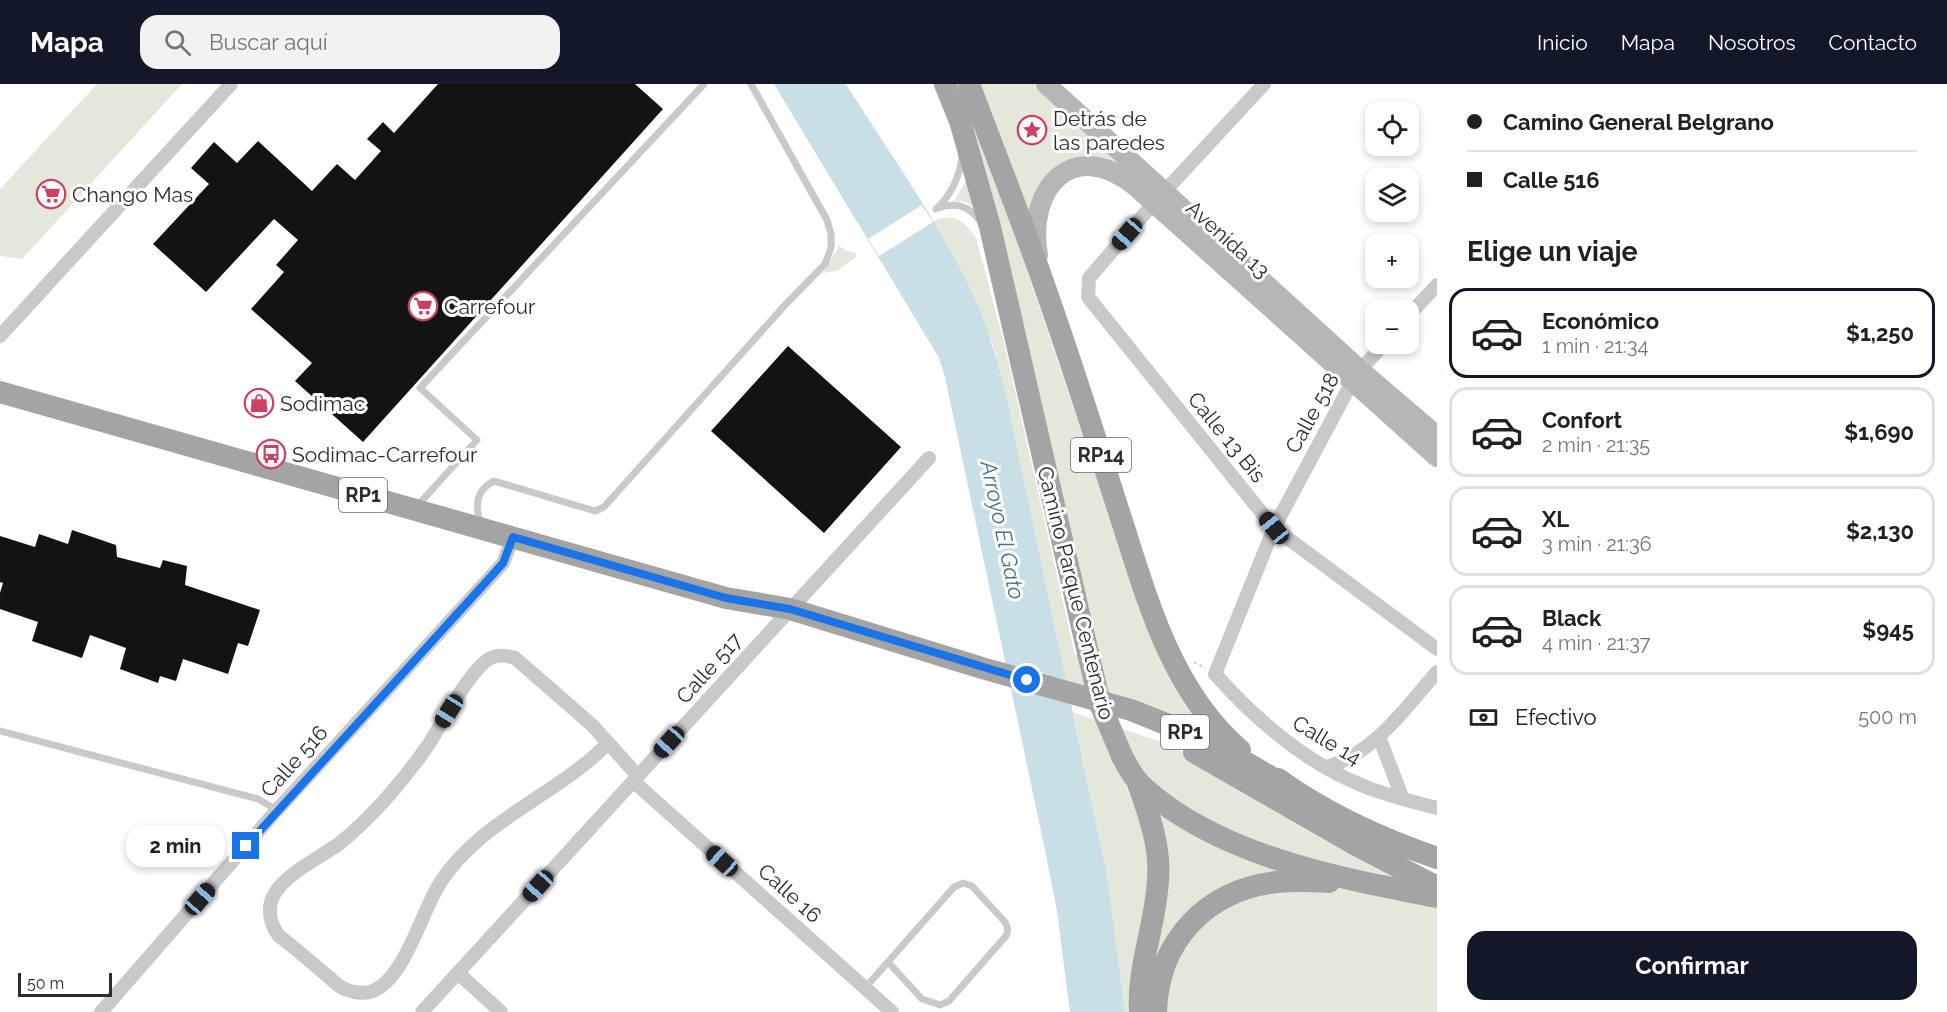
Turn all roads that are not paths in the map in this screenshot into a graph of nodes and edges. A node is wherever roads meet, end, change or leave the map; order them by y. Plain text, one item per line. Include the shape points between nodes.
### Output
1 (231, 84) edge
2 (704, 84) edge
3 (751, 84) edge
4 (945, 84) edge
5 (969, 84) edge
6 (1046, 84) edge
7 (1264, 84) edge
8 (956, 110) junction
9 (1159, 198) junction
10 (996, 253) junction
11 (1043, 281) junction
12 (1437, 285) edge
13 (1419, 304) edge
14 (0, 336) edge
15 (1375, 354) edge
16 (1356, 376) junction
17 (0, 392) edge
18 (1437, 436) edge
19 (1437, 457) edge
20 (929, 458) dead end
21 (414, 509) junction
22 (481, 528) junction
23 (1274, 528) junction
24 (513, 537) junction
25 (785, 615) junction
26 (1437, 650) edge
27 (1437, 672) edge
28 (1215, 674) joint
29 (1074, 700) junction
30 (0, 731) edge
31 (1379, 737) junction
32 (608, 743) junction
33 (1327, 767) junction
34 (636, 779) junction
35 (1136, 779) junction
36 (1290, 788) junction
37 (1402, 799) junction
38 (1437, 808) edge
39 (277, 810) junction
40 (1437, 858) edge
41 (1366, 883) junction
42 (1437, 886) edge
43 (1437, 897) edge
44 (888, 962) junction
45 (458, 973) junction
46 (865, 988) junction
47 (107, 1010) edge
48 (422, 1012) edge
49 (501, 1012) edge
50 (892, 1012) edge
51 (1140, 1012) edge
52 (1156, 1012) edge

1 - 14 street
2 - 21 lane via 420,388 477,440
3 - 22 lane via 828,220 831,248 825,264 604,507 595,511 494,481 486,484 478,496 476,509
4 - 8 main road, Camino Parque Centenario / RP14
5 - 11 main road, RP14
6 - 9 main road, Avenida 13
7 - 9 street
8 - 10 main road, Camino Parque Centenario / RP14
8 - 10 lane via 963,142 961,166 953,188 936,209 956,204 969,210 984,226
9 - 11 main road, Avenida 13 via 1106,168 1086,166 1067,171 1046,195 1036,220
9 - 16 main road, Avenida 13
9 - 23 street, Calle 13 Bis via 1089,278 1088,297
10 - 35 main road, Camino Parque Centenario / RP14, bridge via 1100,704
11 - 36 main road, RP14 via 1149,603 1172,657 1217,728
12 - 13 street
15 - 16 street, Calle 518
16 - 18 main road, Avenida 13
16 - 19 main road, Avenida 13
16 - 23 street, Calle 518
17 - 21 main road, RP1
20 - 25 street, Calle 517
21 - 22 main road, RP1
22 - 24 main road, RP1
23 - 26 street, Calle 13 Bis
23 - 28 street, Calle 518
24 - 25 main road, RP1
24 - 39 street, Calle 516 via 503,563
25 - 29 main road, RP1
25 - 34 street, Calle 517
27 - 31 street
28 - 33 street, Calle 14 via 1283,740
29 - 36 main road, RP1 via 1131,710 1176,728
29 - 42 main road, RP1 via 1180,744 1365,850
30 - 39 lane via 258,799
31 - 33 street via 1353,757
31 - 37 street
32 - 32 street, Calle 16 via 515,658 492,657 473,673 425,749 383,801 341,842 288,879 274,894 270,908 274,929 342,988 370,992 393,975 440,883 468,849 569,777
32 - 34 street, Calle 16
33 - 37 street, Calle 14 via 1363,786
34 - 45 street, Calle 517
34 - 46 street, Calle 16
35 - 41 main road, Camino Parque Centenario / RP14 via 1184,817 1243,847
35 - 51 main road via 1158,858 1157,894 1140,982
36 - 40 main road, RP1 via 1346,819
37 - 38 street, Calle 14
39 - 47 street, Calle 516
41 - 43 main road, Camino Parque Centenario / RP14
41 - 52 main road via 1278,882 1231,894 1214,904 1190,923 1174,945 1162,972
44 - 44 lane via 954,887 963,883 972,886 1008,927 1005,938 949,1002 940,1005 922,999
44 - 46 lane
45 - 48 street, Calle 517
45 - 49 street
46 - 50 street, Calle 16

